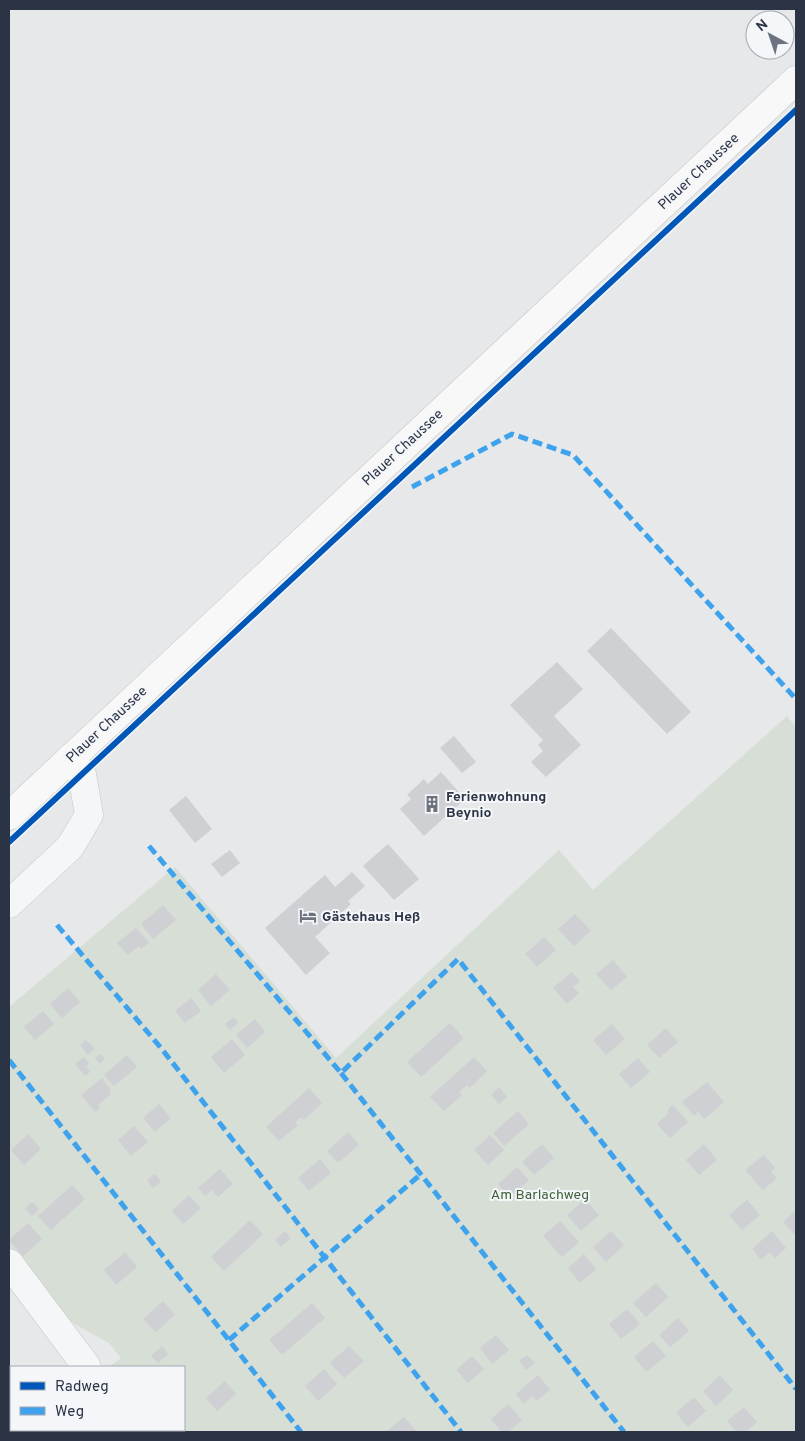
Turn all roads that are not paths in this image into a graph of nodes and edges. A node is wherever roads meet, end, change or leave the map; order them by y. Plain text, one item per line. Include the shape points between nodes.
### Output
1 (796, 80) edge
2 (70, 758) junction
3 (9, 816) edge
4 (9, 904) edge
5 (9, 1263) edge
6 (86, 1366) edge

1 - 2 main road, Plauer Chaussee
2 - 3 main road, Plauer Chaussee
2 - 4 lane via 82,774 89,815 70,847
5 - 6 lane

